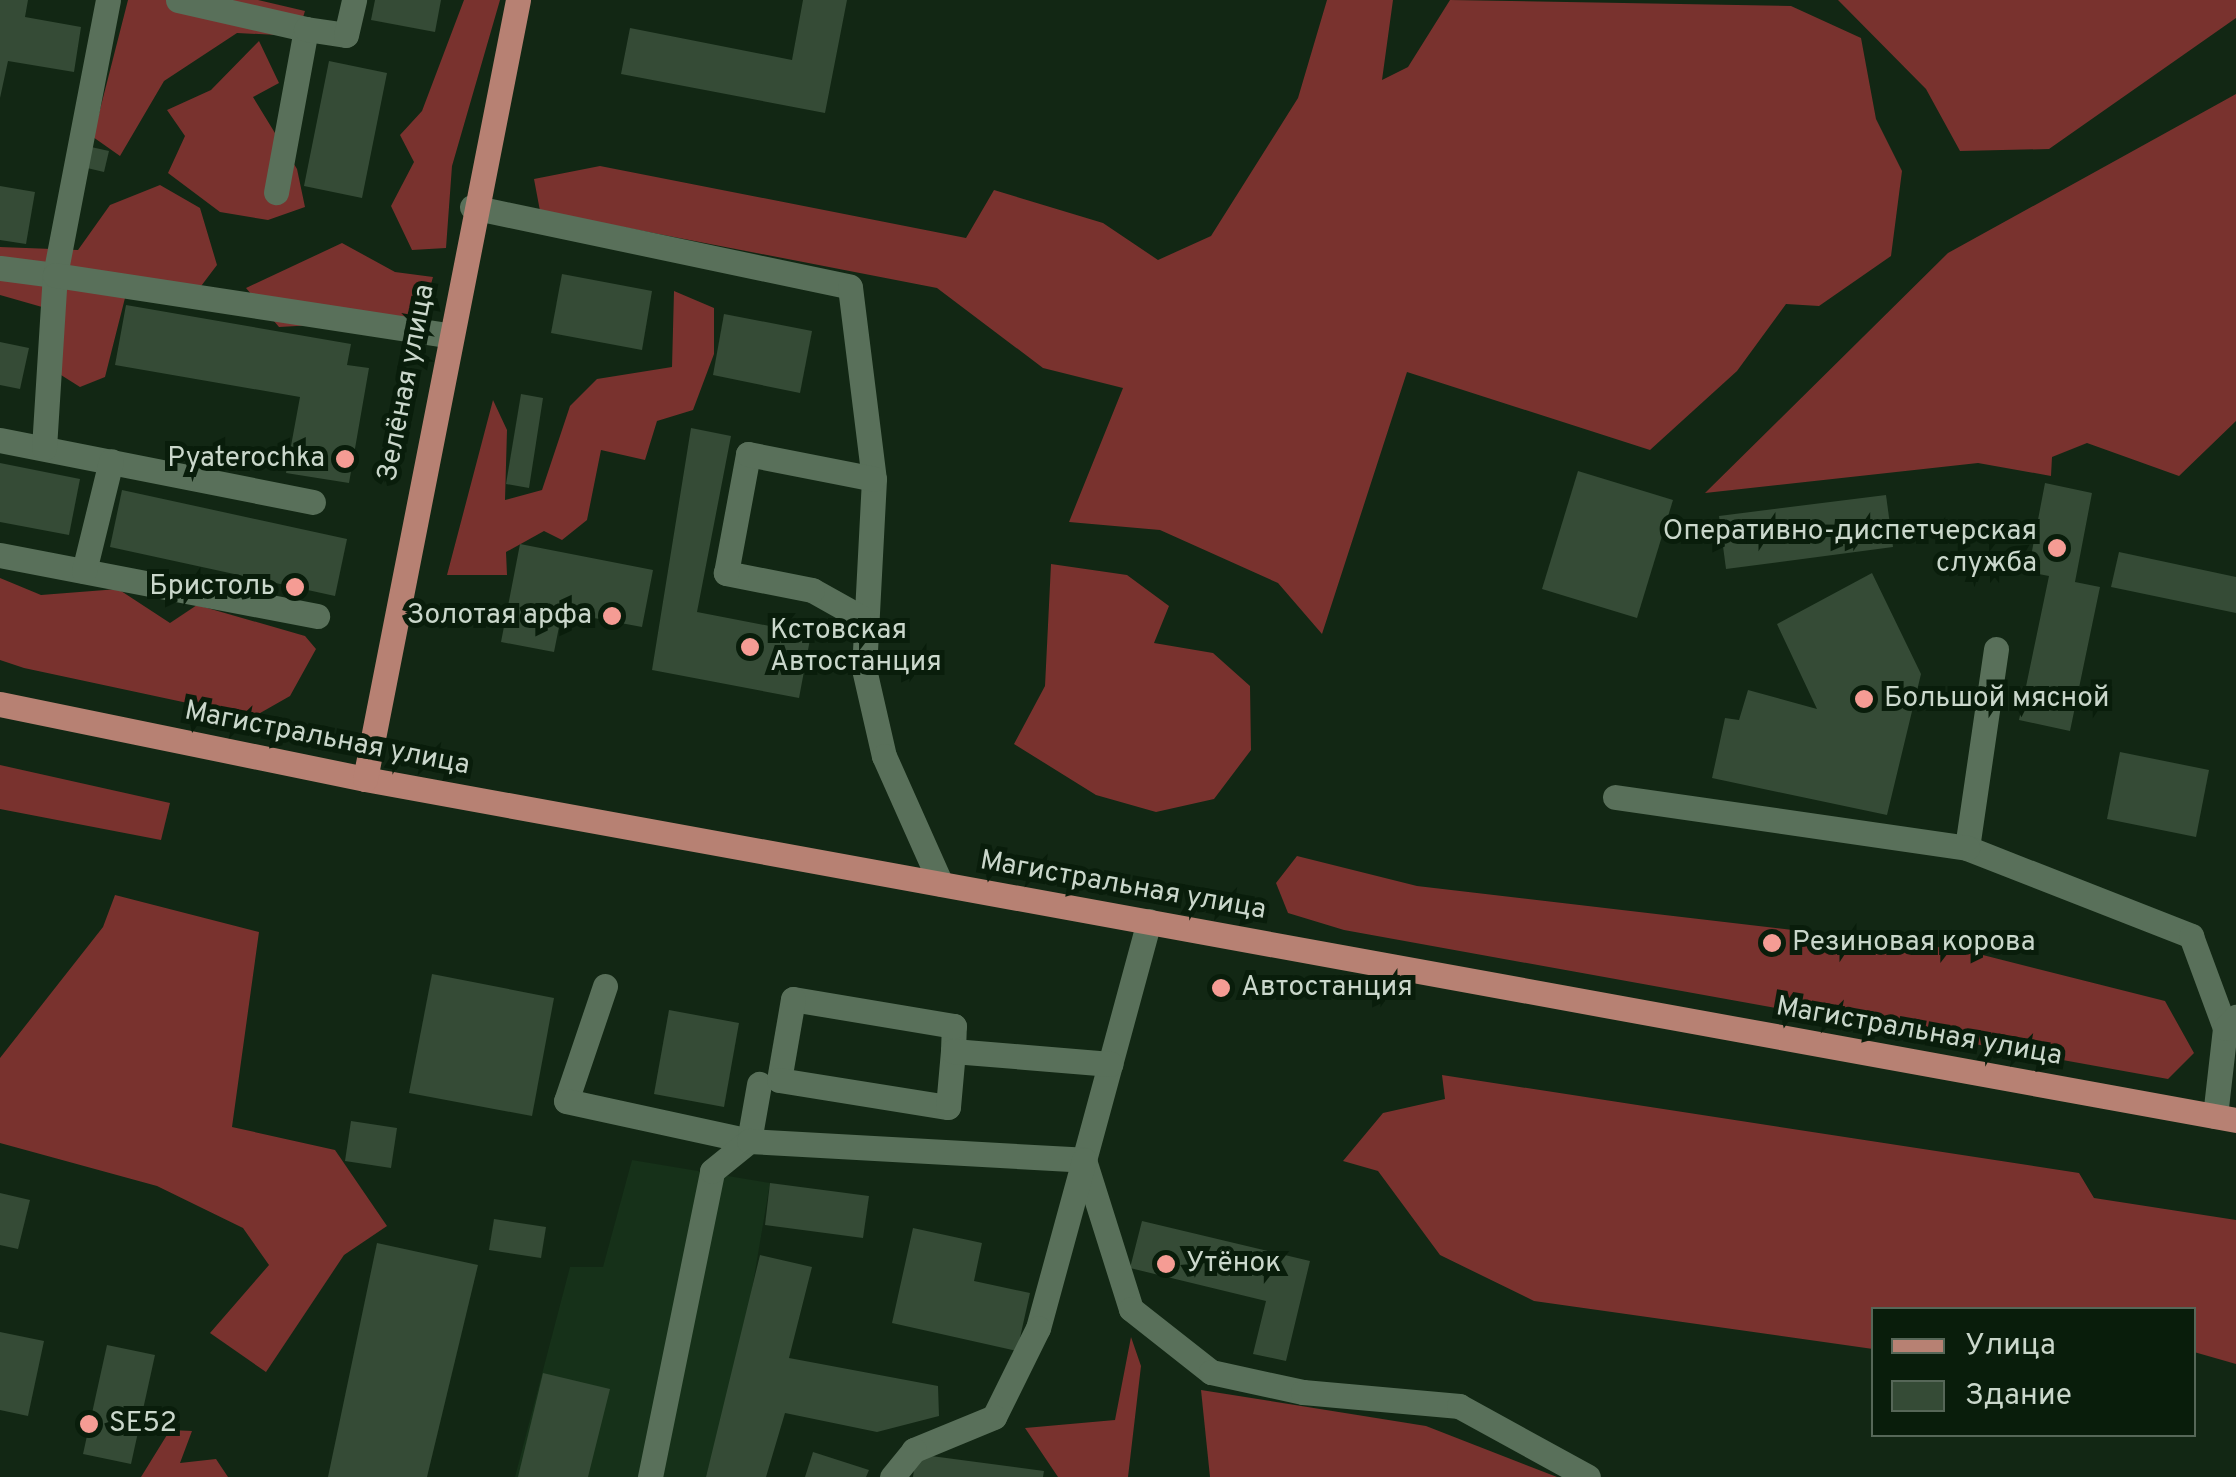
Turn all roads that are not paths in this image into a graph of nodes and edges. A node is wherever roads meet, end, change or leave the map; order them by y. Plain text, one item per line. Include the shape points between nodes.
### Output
1 (108, 0) edge
2 (178, 0) edge
3 (354, 0) edge
4 (518, 0) edge
5 (306, 29) junction
6 (276, 192) dead end
7 (472, 207) junction
8 (0, 268) edge
9 (55, 275) junction
10 (447, 336) junction
11 (0, 440) edge
12 (44, 448) junction
13 (111, 461) junction
14 (874, 479) junction
15 (313, 502) dead end
16 (0, 555) edge
17 (84, 571) junction
18 (317, 616) dead end
19 (862, 618) junction
20 (1996, 650) dead end
21 (0, 704) edge
22 (364, 779) junction
23 (1614, 797) dead end
24 (1967, 848) junction
25 (940, 884) junction
26 (1149, 921) junction
27 (605, 986) dead end
28 (2230, 1022) edge
29 (953, 1051) junction
30 (1110, 1064) junction
31 (759, 1084) dead end
32 (2226, 1118) edge
33 (750, 1141) junction
34 (1084, 1160) junction
35 (650, 1477) edge
36 (892, 1477) edge
37 (1588, 1477) edge

1 - 9 street
2 - 5 street
3 - 5 street via 346,35
4 - 7 main road, Зелёная улица
5 - 6 street
7 - 10 main road, Зелёная улица
7 - 14 street via 850,288
8 - 9 street
9 - 10 street
9 - 12 street
10 - 22 main road, Зелёная улица
11 - 12 street
12 - 13 street
13 - 15 street
13 - 17 street
14 - 19 street
14 - 19 street via 748,454 726,573 812,590
16 - 17 street
17 - 18 street
19 - 25 street via 884,756
20 - 24 street
21 - 22 main road, Магистральная улица
22 - 25 main road, Магистральная улица
23 - 24 street
24 - 28 street via 2192,936
25 - 26 main road, Магистральная улица
26 - 30 street
26 - 32 main road, Магистральная улица
27 - 33 street via 566,1101
28 - 32 street
29 - 29 street via 948,1106 779,1080 793,999 954,1026
29 - 30 street
30 - 34 street
31 - 33 street
33 - 34 street
33 - 35 street via 712,1170
34 - 36 street via 1038,1328 994,1417 914,1450
34 - 37 street via 1131,1309 1210,1372 1303,1392 1459,1406

